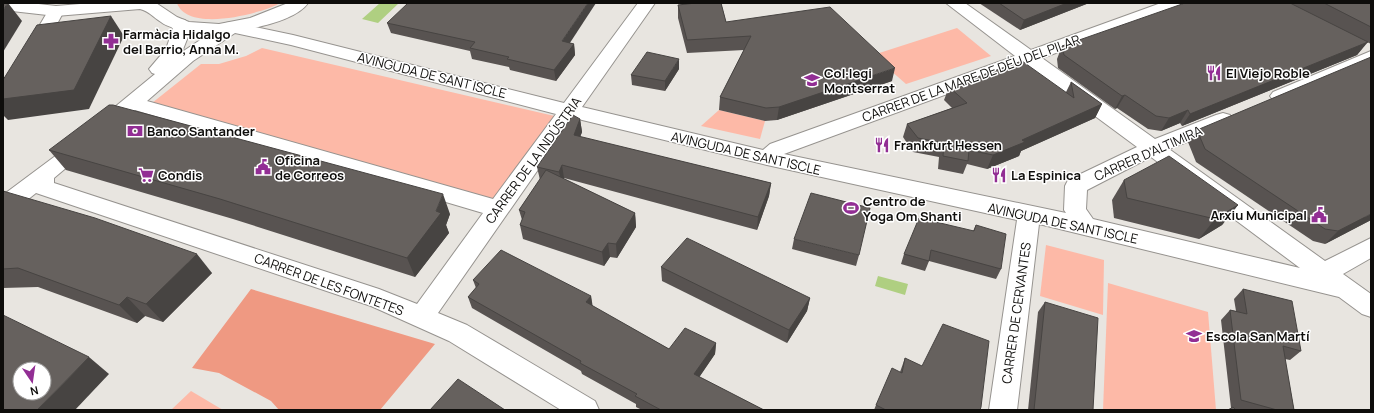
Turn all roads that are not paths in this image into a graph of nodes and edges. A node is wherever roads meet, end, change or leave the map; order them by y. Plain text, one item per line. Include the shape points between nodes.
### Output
1 (300, 3) edge
2 (647, 3) edge
3 (954, 3) edge
4 (1177, 3) edge
5 (3, 5) edge
6 (158, 7) edge
7 (56, 11) junction
8 (179, 24) junction
9 (232, 27) junction
10 (274, 36) junction
11 (1366, 52) edge
12 (1029, 58) junction
13 (26, 64) edge
14 (172, 71) junction
15 (1265, 102) edge
16 (140, 105) junction
17 (569, 110) junction
18 (1236, 114) edge
19 (1153, 148) junction
20 (767, 158) junction
21 (48, 184) junction
22 (9, 195) edge
23 (3, 207) edge
24 (498, 209) junction
25 (1029, 215) junction
26 (1086, 226) junction
27 (1282, 242) junction
28 (1371, 247) edge
29 (1262, 269) junction
30 (1324, 273) junction
31 (1347, 289) junction
32 (1371, 307) edge
33 (422, 317) junction
34 (585, 410) edge
35 (1003, 410) edge

1 - 9 street via 263,20
2 - 17 street, CARRER DE LA INDÚSTRIA
3 - 12 street
4 - 12 street, CARRER DE LA MARE DE DÉU DEL PILAR
5 - 7 street
6 - 7 street via 140,4
6 - 8 street via 171,21
7 - 13 street
8 - 9 street via 190,27
8 - 22 street via 182,29 174,51 158,69
9 - 10 street, AVINGUDA DE SANT ISCLE
9 - 14 street via 187,57
10 - 14 street via 214,50 191,58
10 - 17 street, AVINGUDA DE SANT ISCLE
11 - 15 street
12 - 19 street
12 - 20 street, CARRER DE LA MARE DE DÉU DEL PILAR via 777,149
14 - 16 street
16 - 21 street
16 - 24 street
17 - 20 street, AVINGUDA DE SANT ISCLE
17 - 24 street, CARRER DE LA INDÚSTRIA
18 - 19 street, CARRER D'ALTIMIRA
19 - 26 street, CARRER D'ALTIMIRA via 1076,186 1075,210
19 - 27 street
20 - 25 street, AVINGUDA DE SANT ISCLE
21 - 22 street
21 - 33 street, CARRER DE LES FONTETES via 379,299
22 - 23 street
24 - 33 street, CARRER DE LA INDÚSTRIA
25 - 26 street, AVINGUDA DE SANT ISCLE
25 - 35 street, CARRER DE CERVANTES
26 - 29 street, AVINGUDA DE SANT ISCLE
27 - 29 street, AVINGUDA DE SANT ISCLE via 1284,263
27 - 30 street
28 - 30 street
29 - 31 street, AVINGUDA DE SANT ISCLE
30 - 31 street
31 - 32 street
33 - 34 street, CARRER DE LES FONTETES via 458,333

